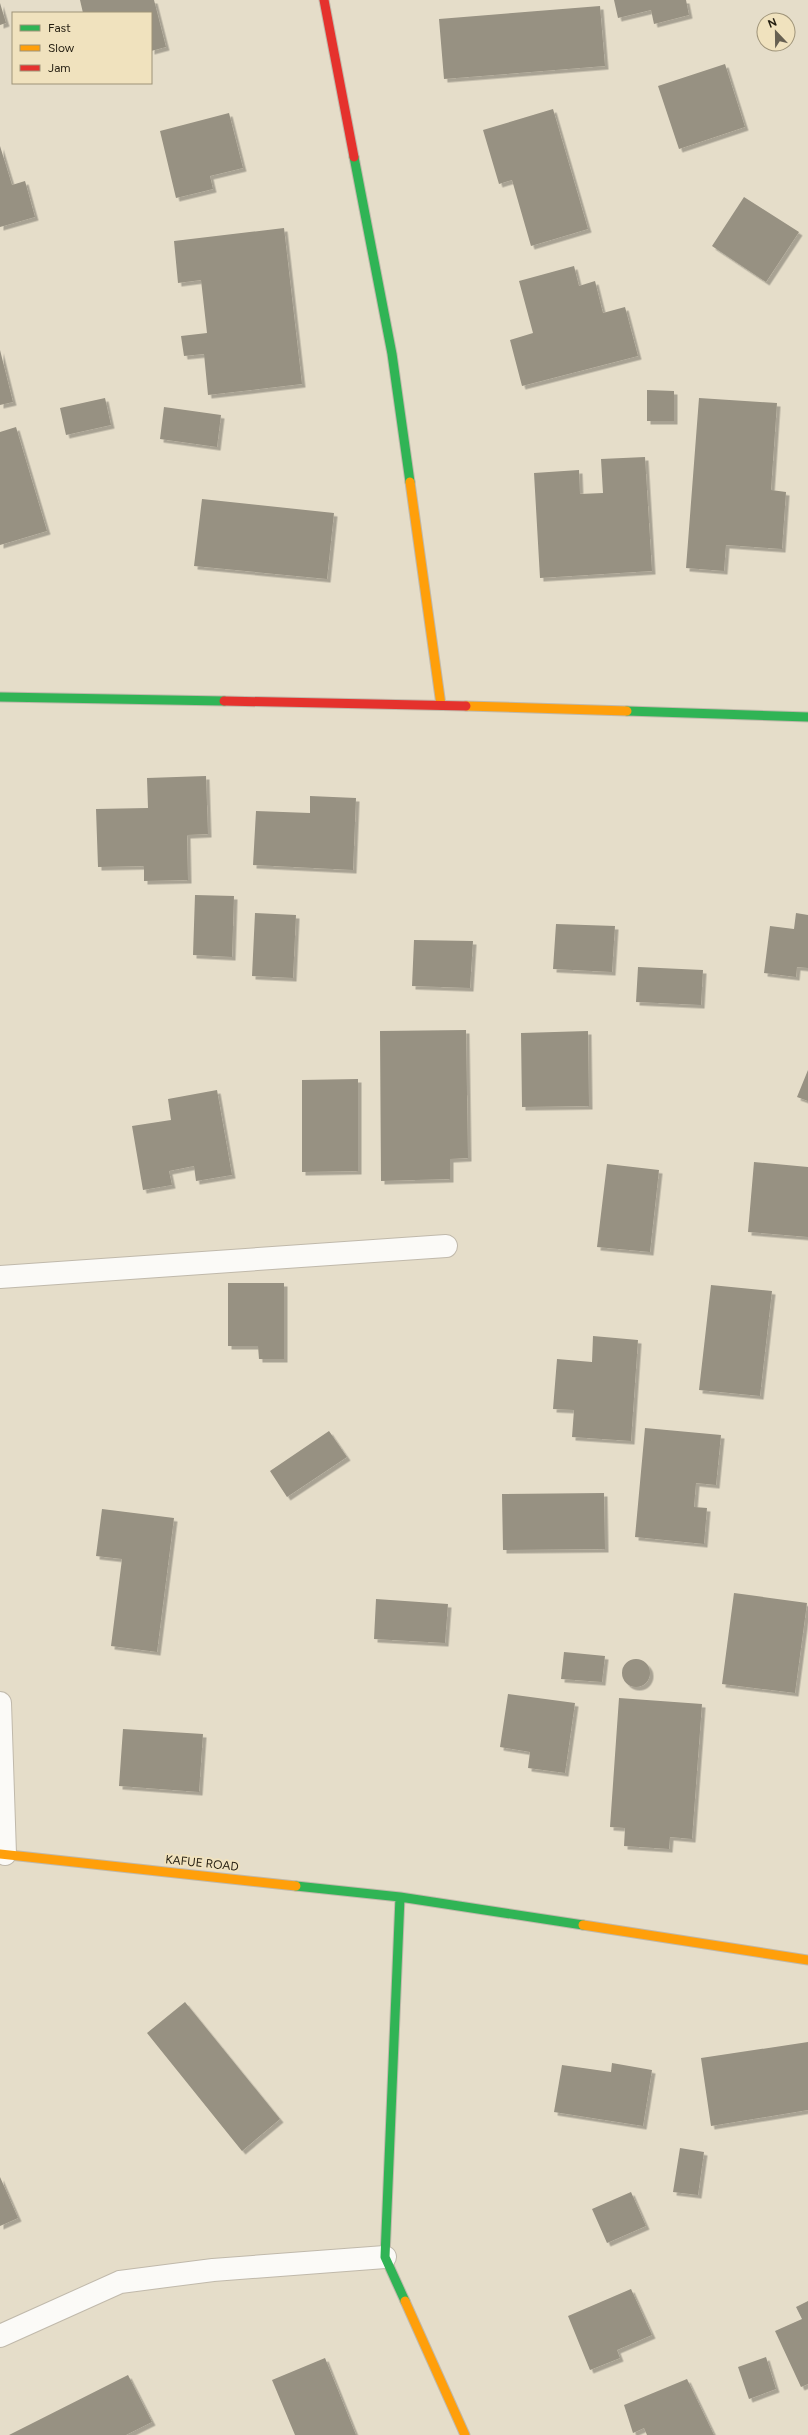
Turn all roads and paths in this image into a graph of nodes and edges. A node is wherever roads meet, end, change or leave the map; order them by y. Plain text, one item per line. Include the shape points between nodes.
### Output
1 (324, 0) edge
2 (0, 697) edge
3 (441, 705) junction
4 (808, 717) edge
5 (446, 1246) dead end
6 (0, 1277) edge
7 (0, 1703) edge
8 (3, 1854) edge
9 (400, 1897) junction
10 (808, 1960) edge
11 (385, 2257) junction
12 (0, 2336) edge
13 (465, 2435) edge

1 - 3 street via 392,354
2 - 3 street
3 - 4 street
5 - 6 street
7 - 8 street
8 - 9 street, KAFUE ROAD
9 - 10 street, KAFUE ROAD
9 - 11 street
11 - 12 street via 213,2270 120,2282
11 - 13 street

